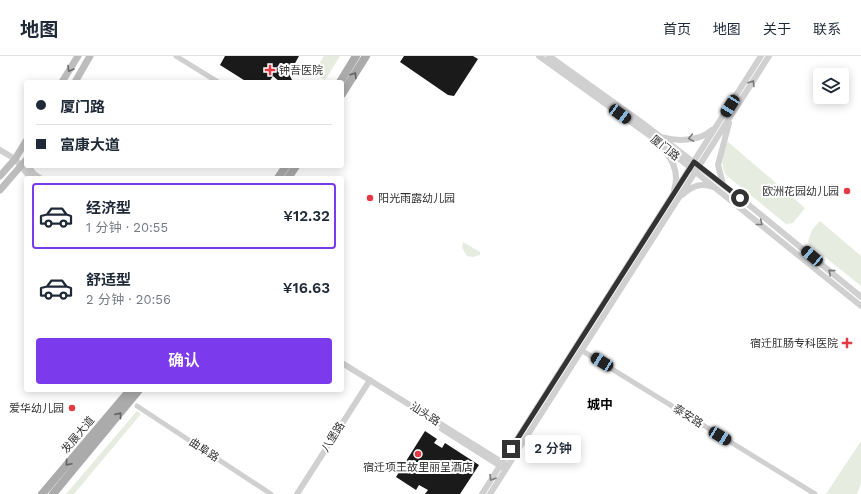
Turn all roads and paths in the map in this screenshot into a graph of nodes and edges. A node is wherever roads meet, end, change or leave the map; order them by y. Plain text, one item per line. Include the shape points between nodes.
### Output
1 (78, 56) edge
2 (90, 56) edge
3 (176, 56) edge
4 (356, 56) edge
5 (366, 56) edge
6 (539, 56) edge
7 (549, 56) edge
8 (761, 56) edge
9 (769, 56) edge
10 (63, 80) edge
11 (76, 80) edge
12 (215, 80) edge
13 (341, 80) edge
14 (344, 91) edge
15 (732, 108) junction
16 (657, 138) junction
17 (24, 144) edge
18 (0, 146) edge
19 (0, 150) edge
20 (16, 158) junction
21 (24, 162) edge
22 (24, 164) edge
23 (694, 167) junction
24 (29, 168) edge
25 (0, 176) edge
26 (37, 176) edge
27 (724, 185) junction
28 (718, 189) junction
29 (0, 190) edge
30 (673, 200) junction
31 (861, 297) edge
32 (861, 306) edge
33 (581, 350) junction
34 (344, 363) edge
35 (344, 368) edge
36 (369, 382) junction
37 (128, 392) edge
38 (138, 392) edge
39 (137, 406) dead end
40 (501, 464) junction
41 (507, 468) junction
42 (42, 494) edge
43 (53, 494) edge
44 (271, 494) edge
45 (297, 494) edge
46 (482, 494) edge
47 (490, 494) edge
48 (815, 494) edge

1 -> 10 main road
2 - 11 main road
3 - 12 street
4 - 13 main road
14 -> 5 main road
6 - 16 street, 厦门路
7 - 16 street, 厦门路
8 - 15 street
15 -> 9 street
15 -> 16 street via 707,134 684,140
15 - 23 street
15 - 27 street via 719,160
16 - 23 street, 厦门路
16 - 30 street via 676,170
17 - 20 main road
18 - 20 street
19 - 20 street
20 - 21 street
20 - 25 main road
22 - 29 main road
23 - 27 street, 厦门路
23 - 28 street, 厦门路
23 - 30 street
24 - 26 street
31 -> 27 street, 厦门路
28 - 30 street via 707,185 694,186
28 -> 32 street, 厦门路
30 - 33 street
30 - 40 street
33 - 41 street
33 - 48 street, 泰安路
34 - 36 street, 汕头路
35 - 36 street, 汕头路
36 - 40 street, 汕头路
36 - 45 street, 八堡路
37 -> 42 main road, 发展大道
43 -> 38 main road, 发展大道
39 - 44 street, 曲阜路
40 - 41 street, 汕头路
40 -> 46 street
41 - 47 street

